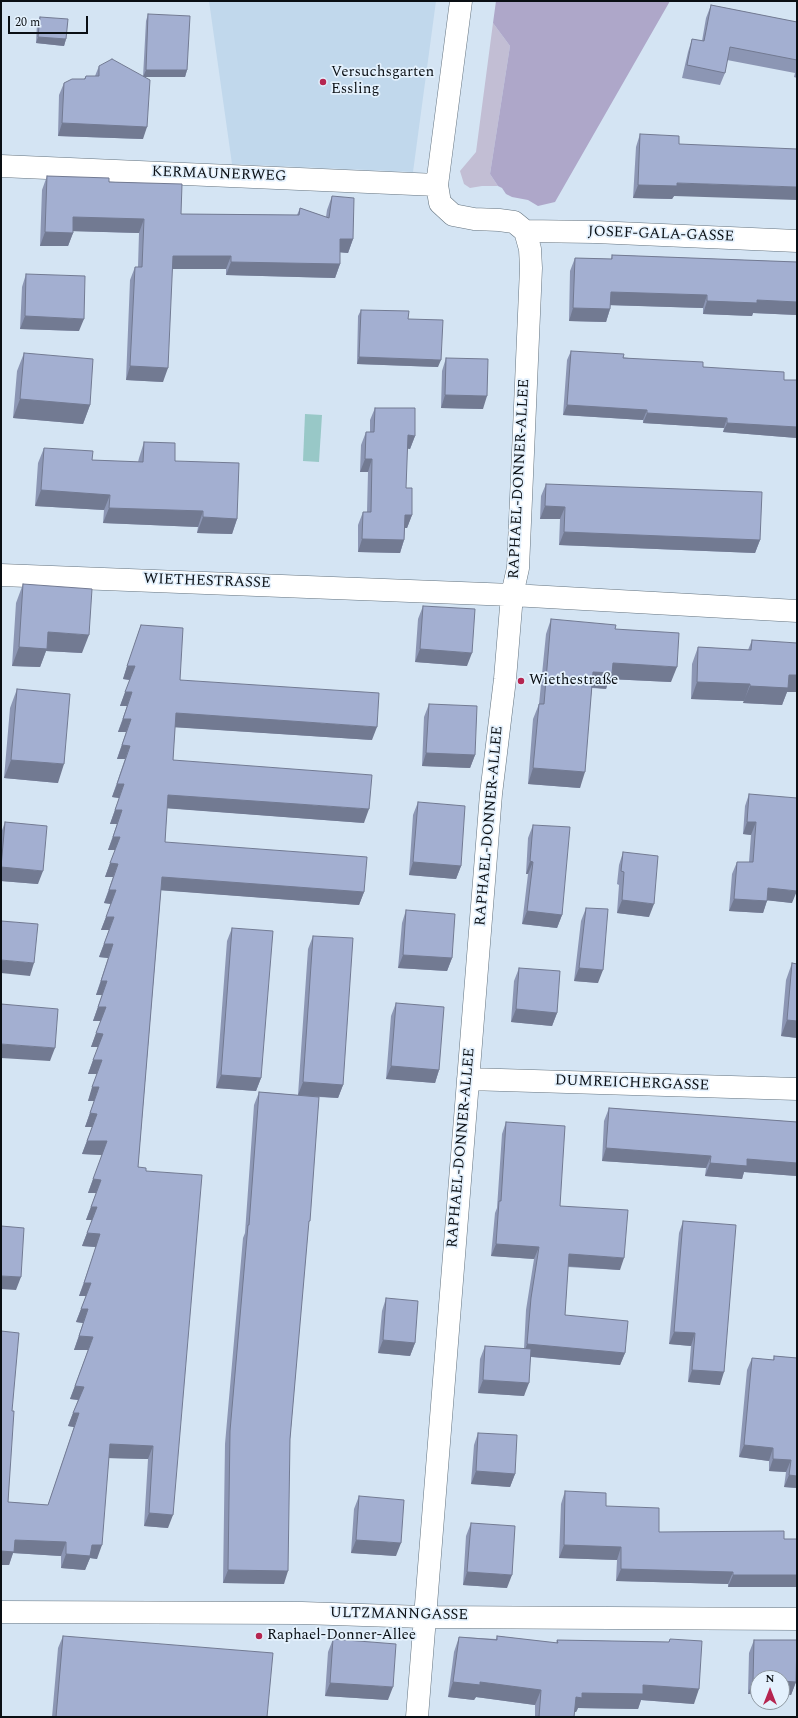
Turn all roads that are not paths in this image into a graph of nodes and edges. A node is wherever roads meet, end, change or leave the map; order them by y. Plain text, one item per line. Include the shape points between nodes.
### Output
1 (460, 1) edge
2 (1, 166) edge
3 (437, 185) junction
4 (525, 231) junction
5 (797, 242) edge
6 (1, 574) edge
7 (512, 595) junction
8 (797, 611) edge
9 (468, 1079) junction
10 (797, 1089) edge
11 (1, 1612) edge
12 (424, 1617) junction
13 (797, 1619) edge
14 (417, 1717) edge

1 - 3 street
2 - 3 street, KERMAUNERWEG
3 - 4 street via 440,203 453,215 514,222
4 - 5 street, JOSEF-GALA-GASSE
4 - 7 street, RAPHAEL-DONNER-ALLEE via 532,268 518,568
6 - 7 street, WIETHESTRASSE
7 - 8 street, WIETHESTRASSE
7 - 9 street, RAPHAEL-DONNER-ALLEE via 505,679 490,794
9 - 10 street, DUMREICHERGASSE
9 - 12 street, RAPHAEL-DONNER-ALLEE
11 - 12 street, ULTZMANNGASSE via 302,1613
12 - 13 street, ULTZMANNGASSE
12 - 14 street, RAPHAEL-DONNER-ALLEE

